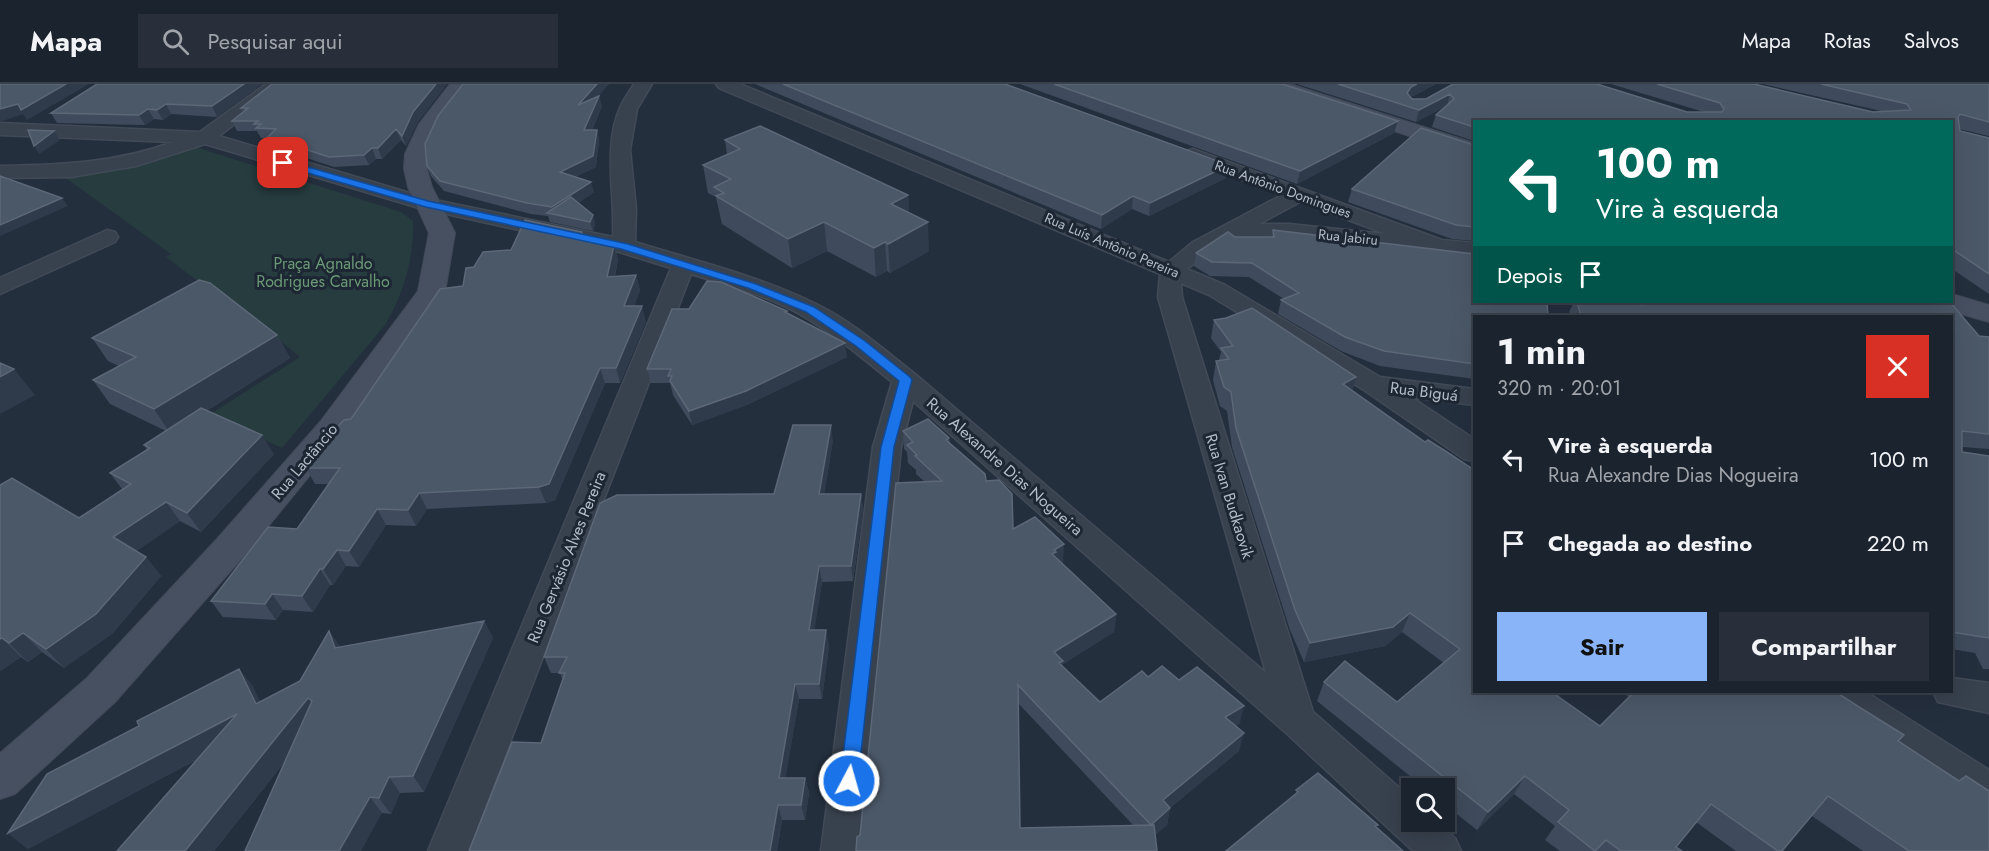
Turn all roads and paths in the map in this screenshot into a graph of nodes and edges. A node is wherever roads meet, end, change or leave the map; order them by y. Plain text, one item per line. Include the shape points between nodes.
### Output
1 (277, 84) edge
2 (460, 84) edge
3 (643, 84) edge
4 (725, 84) edge
5 (1269, 84) edge
6 (57, 113) edge
7 (0, 129) edge
8 (29, 130) junction
9 (204, 138) junction
10 (1176, 149) edge
11 (1473, 150) edge
12 (0, 172) edge
13 (1300, 194) junction
14 (426, 204) junction
15 (1221, 236) junction
16 (107, 237) dead end
17 (1435, 245) junction
18 (624, 246) junction
19 (1473, 250) edge
20 (684, 263) junction
21 (1172, 270) junction
22 (0, 287) edge
23 (1953, 302) edge
24 (1988, 314) edge
25 (906, 380) junction
26 (1373, 384) junction
27 (1473, 397) edge
28 (1473, 451) edge
29 (1953, 692) edge
30 (1840, 693) edge
31 (1989, 698) edge
32 (1298, 721) junction
33 (0, 780) edge
34 (1989, 791) edge
35 (448, 851) edge
36 (841, 851) edge
37 (1441, 851) edge

1 - 9 street
2 - 14 street, Rua Lactâncio via 427,126 416,147 413,166
3 - 18 street via 628,109 620,150 626,209
4 - 21 street, Rua Luís Antônio Pereira
5 - 11 street
6 - 8 street
7 - 8 street, Rua Alexandre Dias Nogueira
8 - 9 street, Rua Alexandre Dias Nogueira
9 - 12 street via 99,168
9 - 14 street, Rua Alexandre Dias Nogueira
10 - 13 street, Rua Antônio Domingues
13 - 15 street, Rua Jabiru
13 - 17 street, Rua Antônio Domingues
14 - 18 street, Rua Alexandre Dias Nogueira
14 - 33 street, Rua Lactâncio via 442,233 430,292 331,429 101,690
15 - 17 street, Rua Jabiru via 1266,230
15 - 21 street, Rua Jabiru
16 - 22 street
17 - 19 street, Rua Jabiru
18 - 20 street, Rua Alexandre Dias Nogueira
20 - 25 street, Rua Alexandre Dias Nogueira via 810,310
20 - 35 street, Rua Gervásio Alves Pereira
21 - 26 street, Rua Luís Antônio Pereira via 1241,303
21 - 32 street, Rua Ivan Budkaovik via 1170,297
23 - 24 street
25 - 32 street, Rua Alexandre Dias Nogueira
25 - 36 street via 888,447
26 - 27 street, Rua Biguá
26 - 28 street, Rua Luís Antônio Pereira
29 - 31 street
30 - 34 street
32 - 37 street, Rua Alexandre Dias Nogueira

